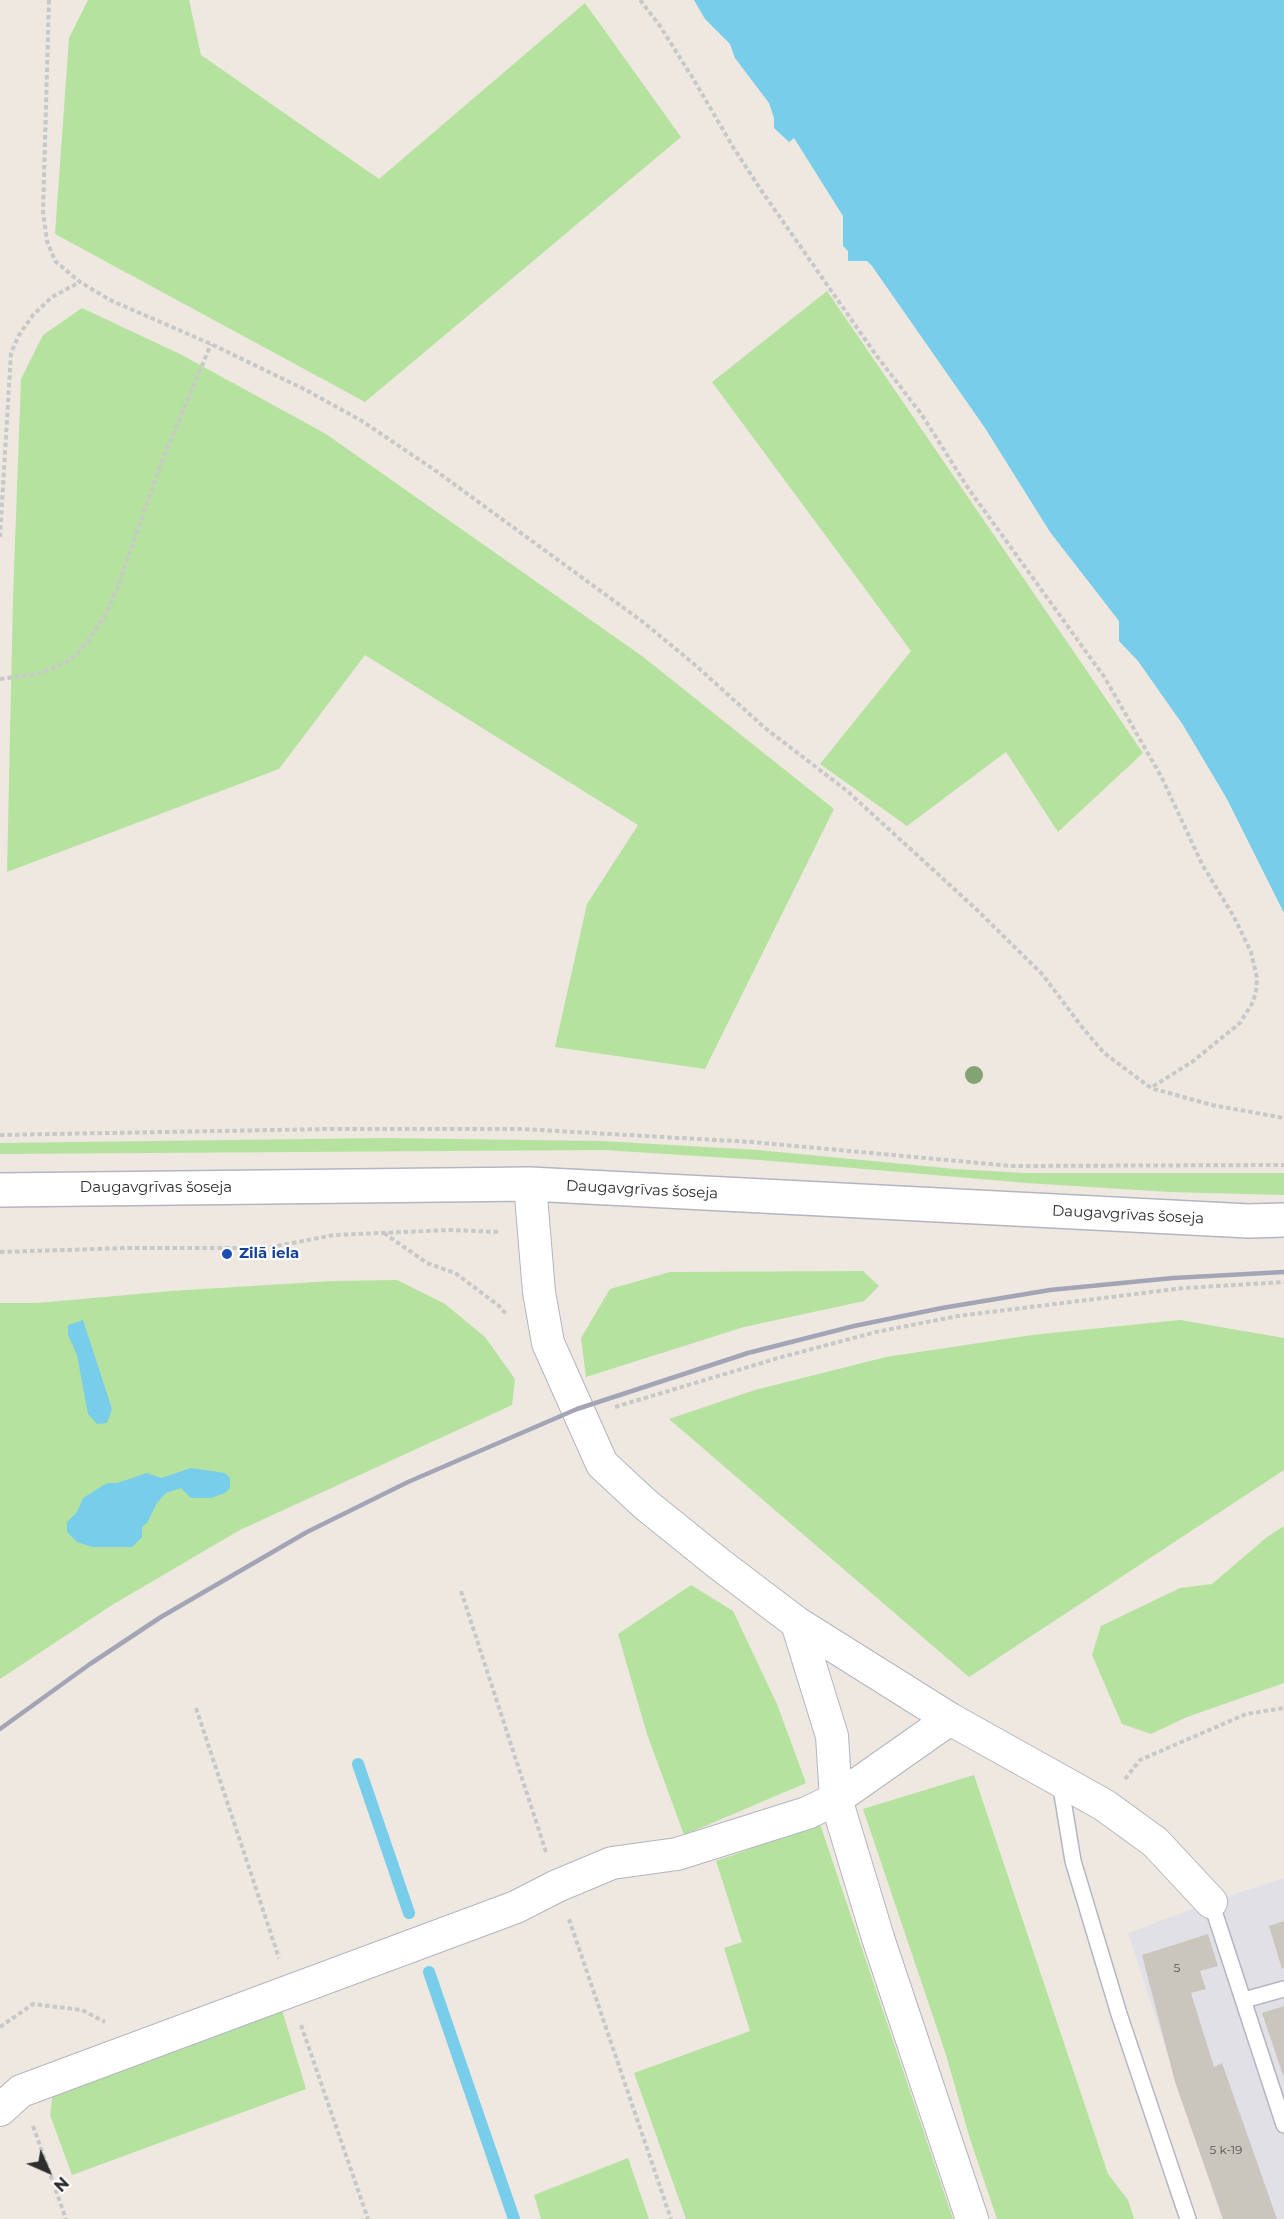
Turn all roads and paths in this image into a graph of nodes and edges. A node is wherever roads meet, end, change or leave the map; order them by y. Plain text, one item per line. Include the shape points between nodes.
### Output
1 (49, 0) edge
2 (640, 0) edge
3 (80, 282) junction
4 (211, 344) junction
5 (0, 537) edge
6 (0, 679) edge
7 (1151, 1088) junction
8 (1284, 1118) edge
9 (0, 1135) edge
10 (1284, 1165) edge
11 (531, 1184) junction
12 (0, 1190) edge
13 (1284, 1220) edge
14 (383, 1232) junction
15 (533, 1233) junction
16 (0, 1252) edge
17 (1284, 1282) edge
18 (548, 1343) junction
19 (581, 1418) junction
20 (797, 1623) junction
21 (1284, 1708) edge
22 (950, 1719) junction
23 (1059, 1780) junction
24 (836, 1799) junction
25 (1104, 1805) junction
26 (1211, 1902) joint
27 (1284, 1989) edge
28 (1244, 2000) junction
29 (0, 2027) edge
30 (148, 2044) junction
31 (10, 2101) edge
32 (1283, 2117) edge
33 (66, 2219) edge
34 (972, 2219) edge
35 (1188, 2219) edge

1 - 3 path via 43,212 47,241 55,261
2 - 7 path via 761,190 1105,678 1162,778 1202,864 1251,952 1256,991 1240,1023 1192,1062
3 - 4 path via 110,300
3 - 5 path via 52,297 33,315 10,353
4 - 6 path via 104,617 65,663 37,674
4 - 7 path via 362,422 643,622 765,728 855,798 1042,974 1104,1053
7 - 8 path via 1212,1105
9 - 10 path via 522,1129 752,1142 1012,1166
11 - 12 main road, Daugavgrīvas šoseja
11 - 13 main road, Daugavgrīvas šoseja
11 - 15 street
14 - 15 path
14 - 16 path via 334,1235 266,1248
14 - 18 path via 427,1263 455,1273 498,1305 524,1334
15 - 18 street
17 - 19 path via 1184,1288 958,1316 876,1332 778,1358
18 - 19 street
19 - 20 street via 602,1464 717,1563
20 - 22 street
20 - 24 street via 832,1736
21 - 25 path via 1246,1714 1140,1760
22 - 23 street
22 - 24 street
23 - 25 street
23 - 35 lane via 1073,1862
24 - 30 street via 807,1813 677,1854 612,1863 516,1908
24 - 34 street
25 - 26 street via 1155,1842
26 - 28 lane
27 - 28 lane
28 - 32 lane
29 - 30 path via 33,2004 82,2010
30 - 31 street
31 - 33 path

